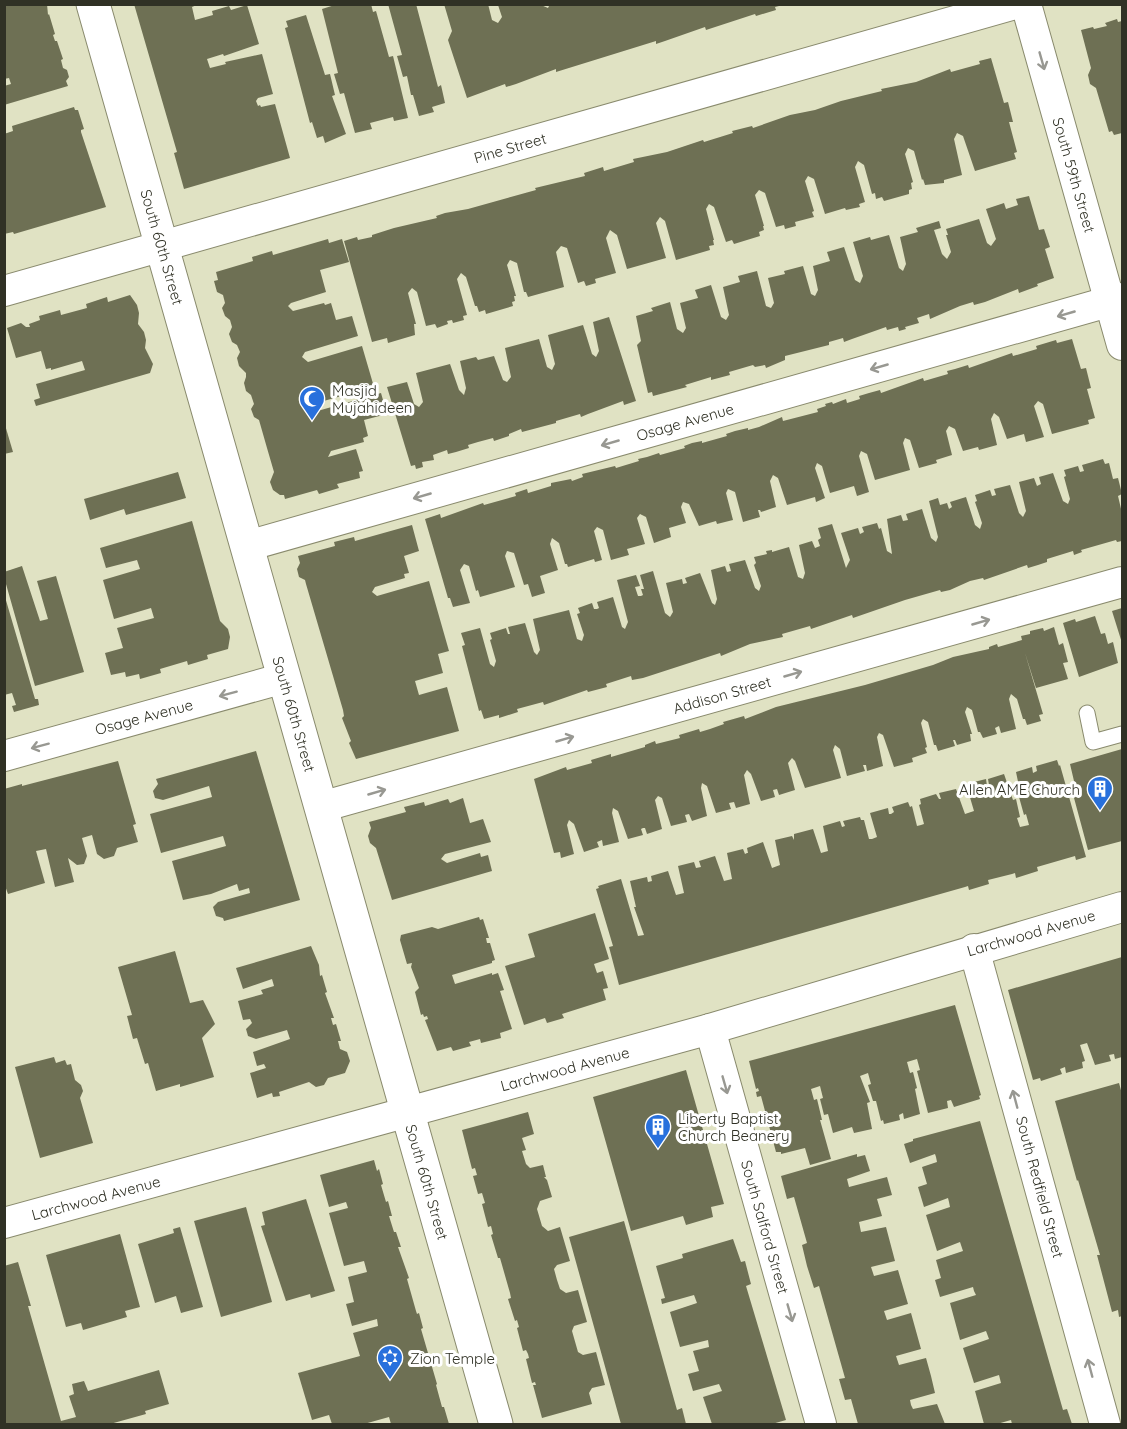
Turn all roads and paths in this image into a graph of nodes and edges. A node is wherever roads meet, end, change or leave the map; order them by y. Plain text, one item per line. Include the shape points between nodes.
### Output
1 (93, 4) edge
2 (1015, 4) edge
3 (1026, 4) edge
4 (162, 247) junction
5 (4, 291) edge
6 (1116, 300) edge
7 (1122, 345) edge
8 (247, 546) junction
9 (1122, 582) edge
10 (284, 678) junction
11 (1087, 713) dead end
12 (1122, 734) edge
13 (4, 756) edge
14 (321, 807) junction
15 (1122, 907) edge
16 (974, 950) junction
17 (710, 1029) junction
18 (407, 1113) junction
19 (4, 1223) edge
20 (496, 1425) edge
21 (821, 1425) edge
22 (1106, 1425) edge

1 - 4 street, South 60th Street
2 - 4 street, Pine Street
3 -> 6 street, South 59th Street
4 - 5 street, Pine Street
4 - 8 street, South 60th Street
6 - 7 street, South 59th Street
6 -> 8 street, Osage Avenue
8 - 10 street, South 60th Street
14 -> 9 street, Addison Street
10 -> 13 street, Osage Avenue
10 - 14 street, South 60th Street
11 - 12 lane via 1093,742
14 - 18 street, South 60th Street
15 - 16 street, Larchwood Avenue
16 - 17 street, Larchwood Avenue
22 -> 16 street, South Redfield Street
17 - 18 street, Larchwood Avenue
17 -> 21 street, South Salford Street
18 - 19 street, Larchwood Avenue
18 - 20 street, South 60th Street

